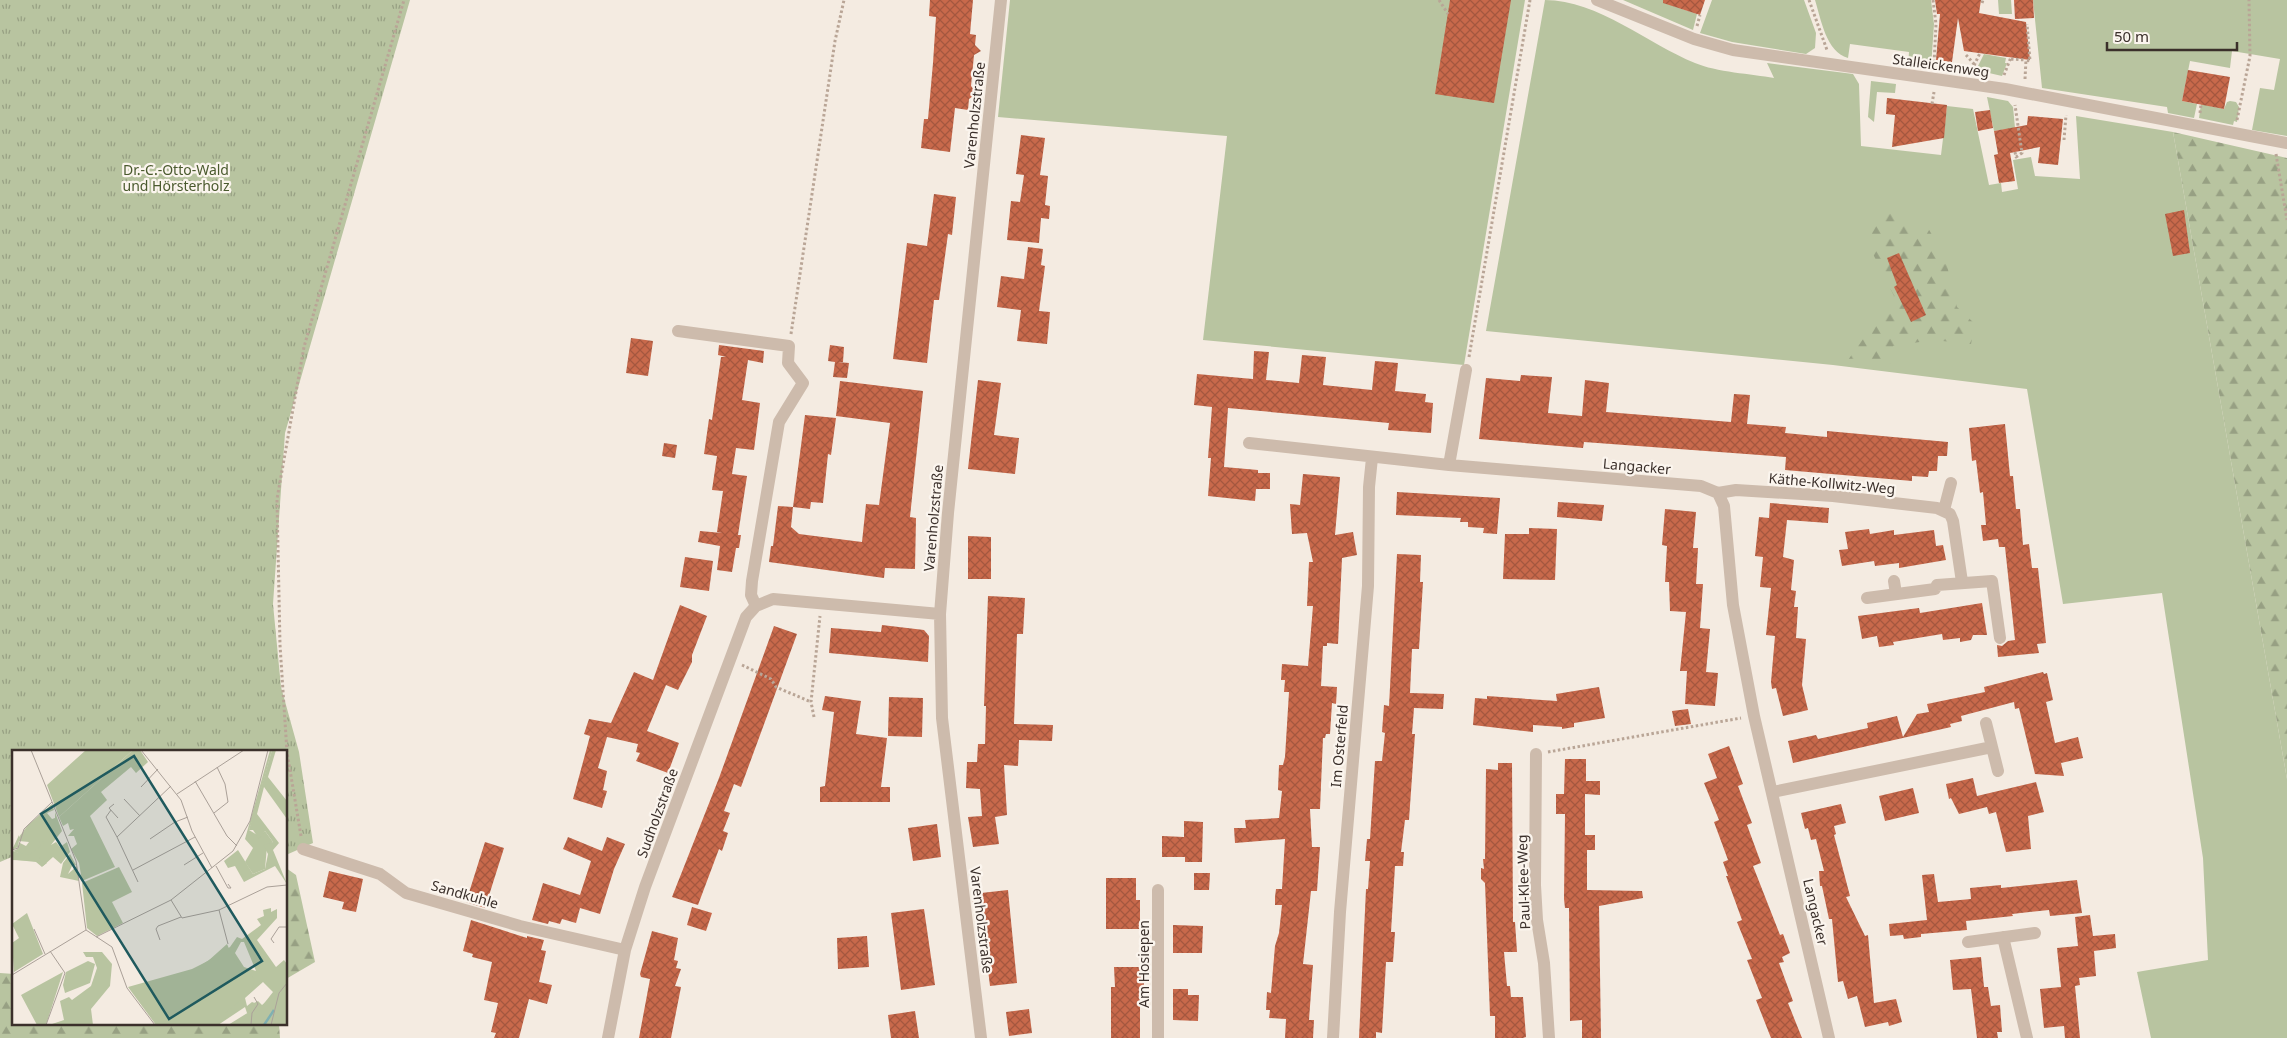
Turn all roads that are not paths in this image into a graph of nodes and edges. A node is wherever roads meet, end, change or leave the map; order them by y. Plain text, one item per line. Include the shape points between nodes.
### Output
1 (1001, 0) edge
2 (1597, 0) edge
3 (2281, 142) edge
4 (678, 332) dead end
5 (1466, 370) road end
6 (1249, 443) dead end
7 (1372, 458) junction
8 (1449, 465) junction
9 (1951, 483) dead end
10 (1718, 493) junction
11 (1944, 510) junction
12 (1894, 580) dead end
13 (1962, 582) junction
14 (1896, 594) junction
15 (1867, 598) dead end
16 (756, 606) junction
17 (940, 614) junction
18 (2000, 638) dead end
19 (1986, 724) dead end
20 (1992, 747) junction
21 (1536, 754) road end
22 (1998, 771) dead end
23 (1774, 792) junction
24 (303, 850) road end
25 (1158, 890) dead end
26 (2036, 933) dead end
27 (2003, 937) junction
28 (1968, 942) dead end
29 (625, 950) junction
30 (608, 1038) edge
31 (981, 1038) edge
32 (1158, 1038) edge
33 (1334, 1038) edge
34 (1549, 1038) edge
35 (1829, 1038) edge
36 (2027, 1038) edge

1 - 17 street, Varenholzstraße
2 - 3 street, Stalleickenweg via 1694,39 1733,50 2018,91
4 - 16 street via 789,346 788,363 803,382 779,422 752,581 751,594
5 - 8 street
6 - 7 street, Langacker
7 - 8 street, Langacker
7 - 33 street, Im Osterfeld via 1368,586 1340,912
8 - 10 street, Langacker via 1701,486
9 - 11 street
10 - 11 street, Käthe-Kollwitz-Weg via 1736,490 1834,496
10 - 23 street, Langacker via 1724,506 1733,605 1754,716
11 - 13 street via 1953,521
12 - 14 street
13 - 14 street
13 - 18 street via 1992,581
14 - 15 street
16 - 17 street via 773,599
16 - 29 street, Sudholzstraße via 746,617 645,887
17 - 31 street, Varenholzstraße via 943,728
19 - 20 street
20 - 22 street
20 - 23 street
21 - 34 street, Paul-Klee-Weg via 1535,884
23 - 35 street, Langacker
24 - 29 street, Sandkuhle via 380,874 406,893 520,926
25 - 32 street, Am Hosiepen
26 - 27 street
27 - 28 street
27 - 36 street
29 - 30 street, Sudholzstraße

